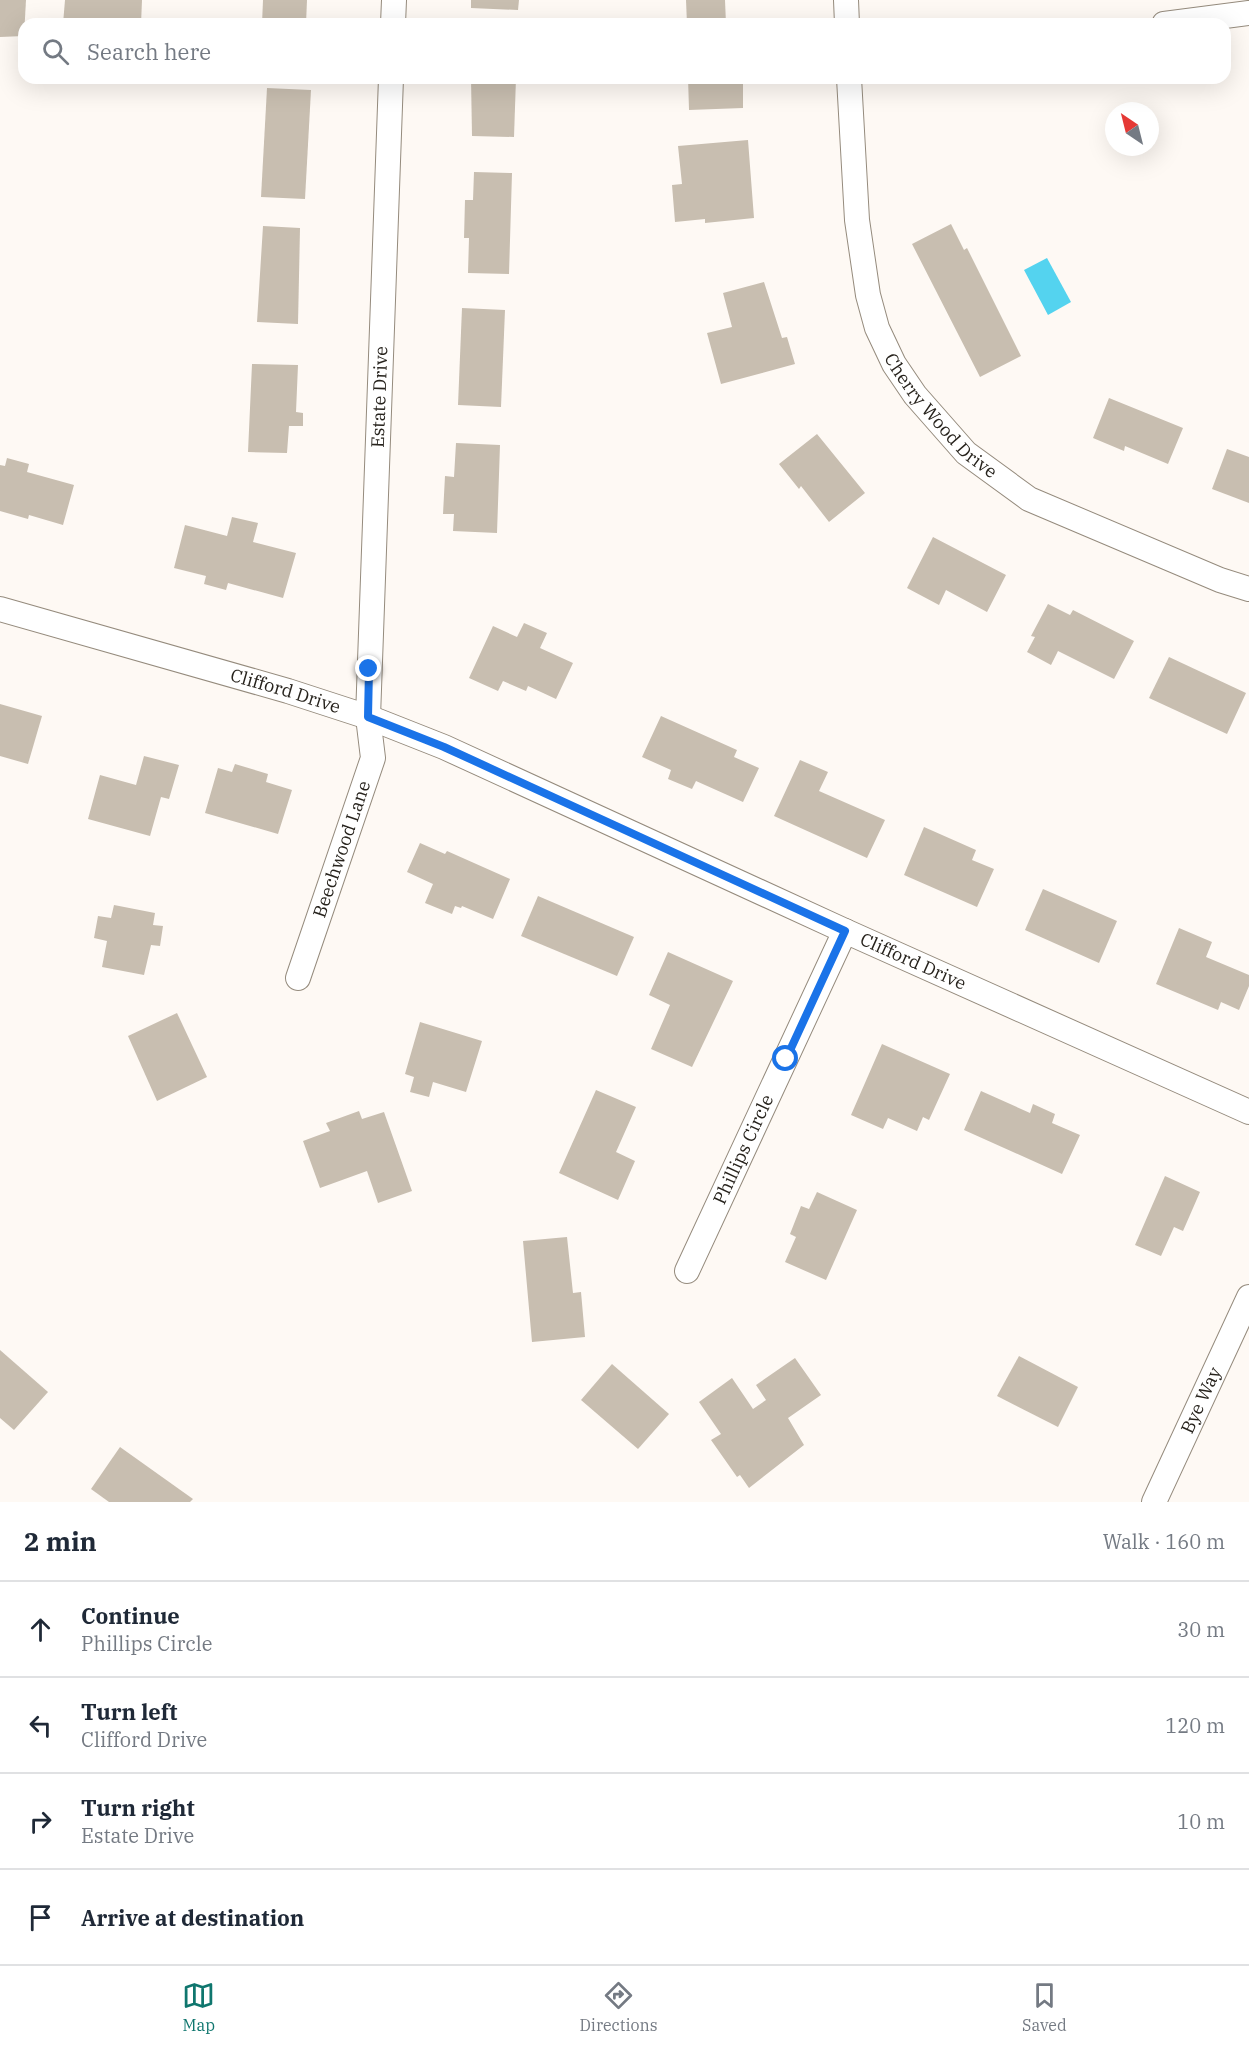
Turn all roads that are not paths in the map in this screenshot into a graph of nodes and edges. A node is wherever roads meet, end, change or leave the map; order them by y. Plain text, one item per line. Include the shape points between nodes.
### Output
1 (394, 0) edge
2 (846, 0) edge
3 (1249, 13) edge
4 (393, 18) edge
5 (847, 18) edge
6 (1210, 18) edge
7 (391, 84) edge
8 (849, 84) edge
9 (1249, 589) edge
10 (0, 609) edge
11 (368, 717) junction
12 (845, 931) junction
13 (298, 978) dead end
14 (1249, 1112) edge
15 (687, 1271) dead end
16 (1249, 1297) edge
17 (1154, 1502) edge

1 - 4 street
2 - 5 street
3 - 6 street
7 - 11 street, Estate Drive
8 - 9 street, Cherry Wood Drive via 857,220 868,295 886,346 915,395 966,453 1029,499
10 - 11 street, Clifford Drive
11 - 12 street, Clifford Drive via 444,747
11 - 13 street, Beechwood Lane via 374,758
12 - 14 street, Clifford Drive
12 - 15 street, Phillips Circle
16 - 17 street, Bye Way

